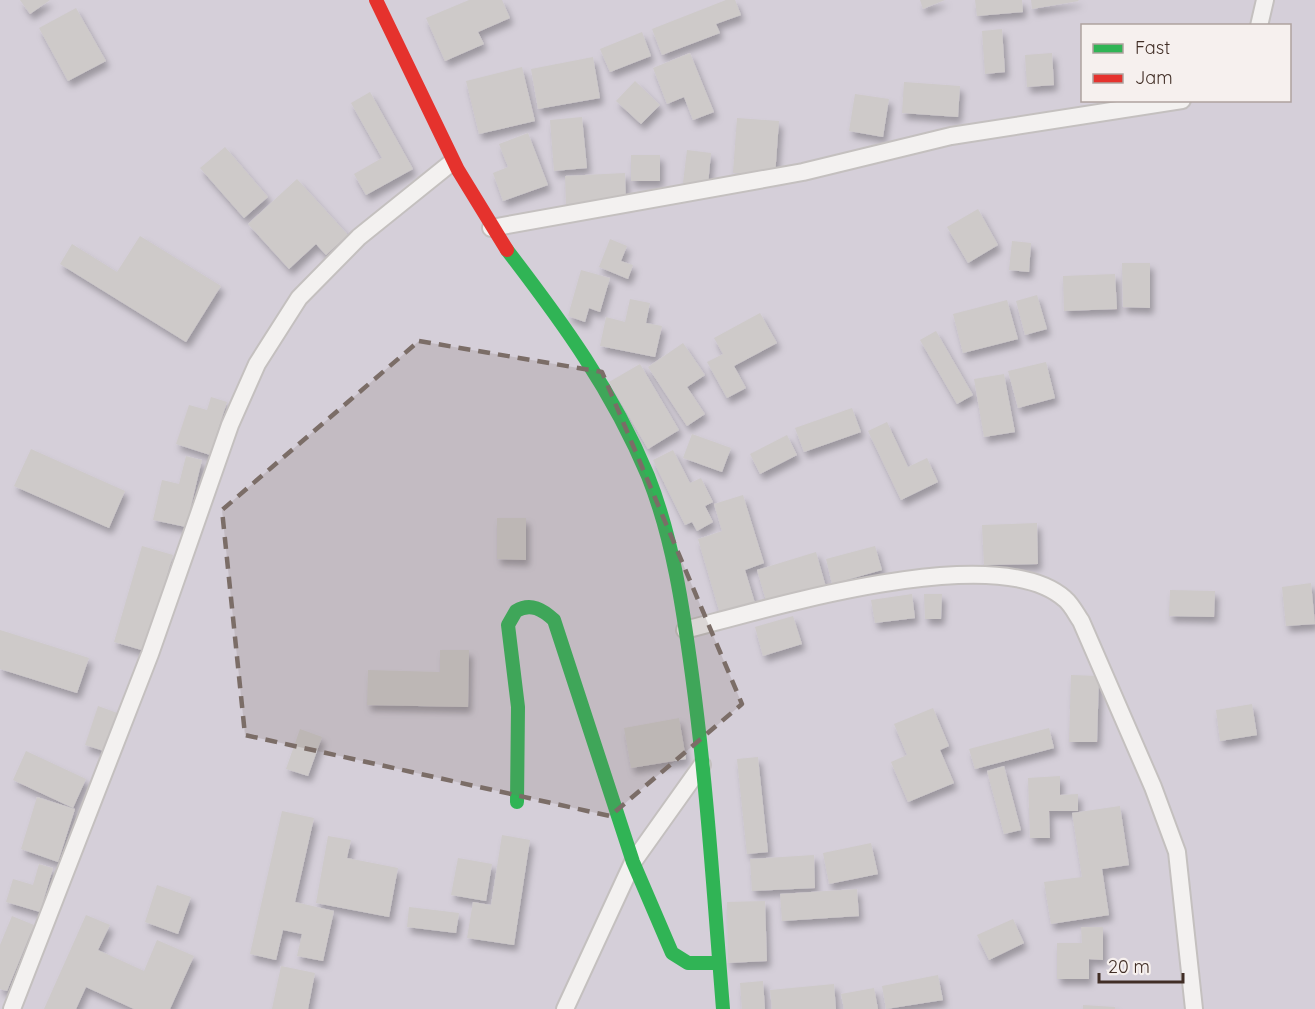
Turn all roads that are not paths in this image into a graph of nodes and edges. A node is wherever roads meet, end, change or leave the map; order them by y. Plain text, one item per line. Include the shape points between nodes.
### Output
1 (376, 0) edge
2 (1265, 0) edge
3 (1260, 24) edge
4 (1169, 102) edge
5 (451, 163) junction
6 (491, 228) junction
7 (686, 630) junction
8 (702, 765) junction
9 (517, 802) dead end
10 (633, 862) junction
11 (719, 963) junction
12 (12, 1009) edge
13 (565, 1009) edge
14 (723, 1009) edge
15 (1194, 1009) edge

1 - 5 street via 434,118
2 - 3 lane
4 - 6 lane via 951,136 803,172
5 - 6 street
5 - 12 lane via 359,237 299,298 257,364 226,436 150,654
6 - 7 street via 565,325 639,454 670,547
7 - 8 street
7 - 15 lane via 914,578 1004,576 1036,583 1065,599 1081,621 1174,842 1182,880
8 - 10 lane
8 - 11 street
9 - 10 street via 518,707 508,625 511,614 521,607 533,607 544,610 554,620
10 - 11 street via 672,953 682,962
10 - 13 lane
11 - 14 street

